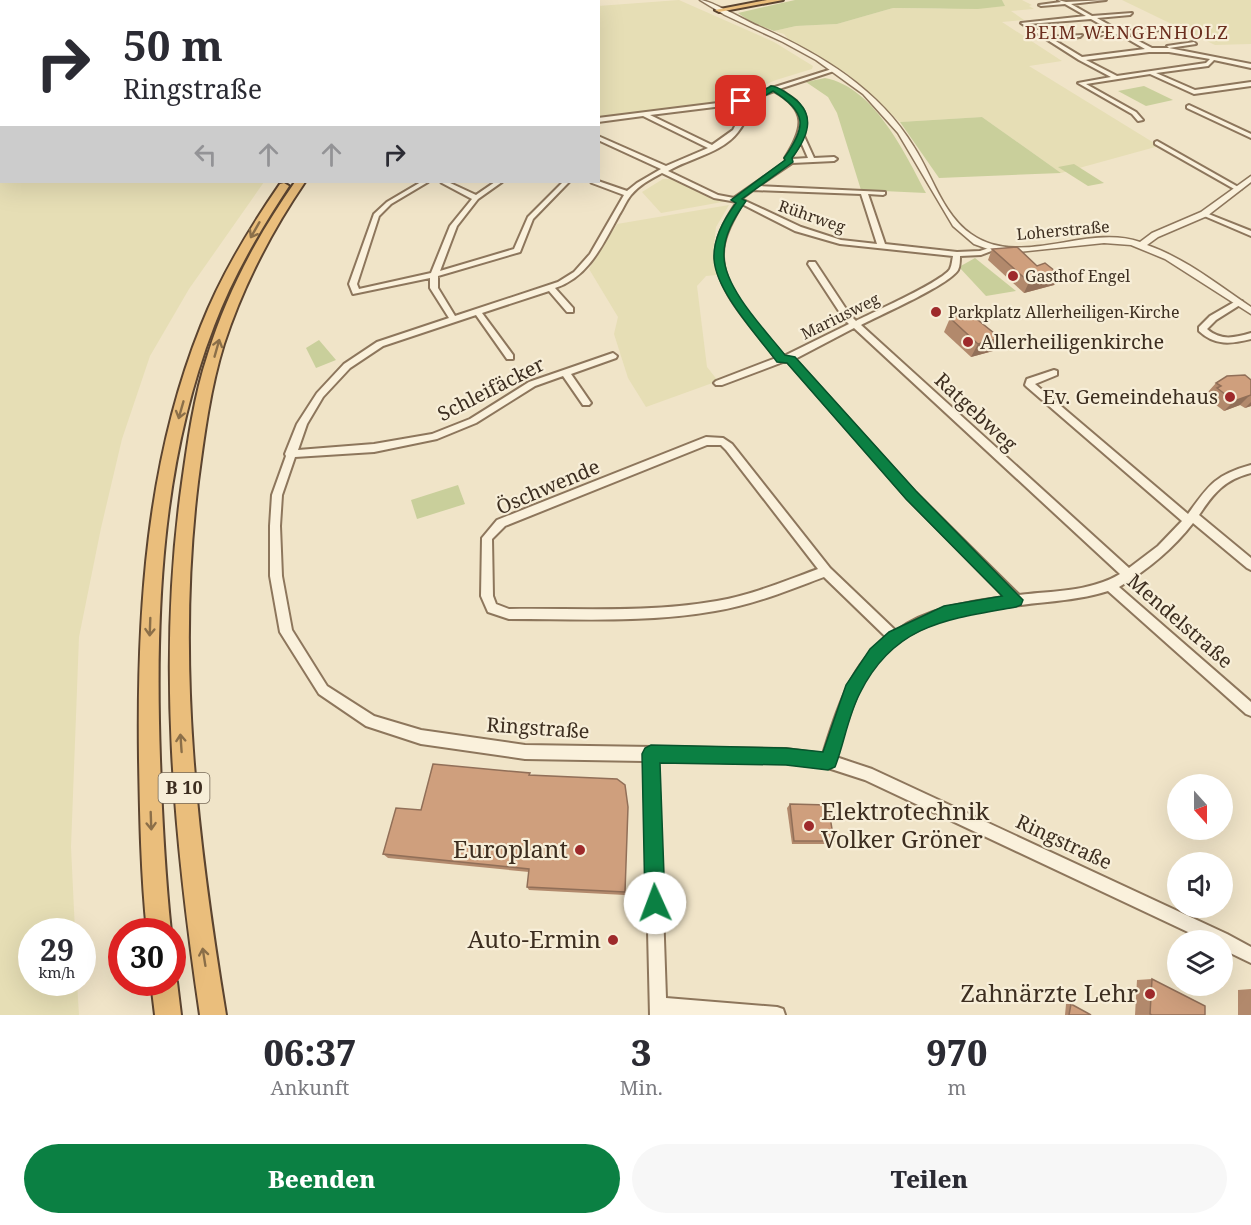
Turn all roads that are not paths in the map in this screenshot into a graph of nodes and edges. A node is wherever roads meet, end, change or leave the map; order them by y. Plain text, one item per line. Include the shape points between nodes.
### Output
1 (702, 0) edge
2 (778, 0) edge
3 (1060, 0) edge
4 (1104, 0) edge
5 (1066, 3) junction
6 (1041, 5) dead end
7 (719, 10) junction
8 (1130, 14) dead end
9 (1092, 17) junction
10 (1161, 29) dead end
11 (1120, 32) junction
12 (1092, 35) dead end
13 (1080, 36) dead end
14 (1048, 39) junction
15 (1194, 43) dead end
16 (1151, 50) junction
17 (1169, 50) junction
18 (1081, 59) junction
19 (1213, 59) junction
20 (1251, 66) edge
21 (836, 71) junction
22 (1151, 73) junction
23 (1117, 78) junction
24 (1251, 84) edge
25 (773, 88) junction
26 (751, 101) junction
27 (1189, 107) dead end
28 (643, 114) junction
29 (600, 120) edge
30 (1140, 120) dead end
31 (1251, 136) edge
32 (802, 137) junction
33 (600, 139) edge
34 (1157, 143) dead end
35 (713, 148) junction
36 (834, 159) dead end
37 (812, 160) junction
38 (790, 161) junction
39 (665, 170) junction
40 (1251, 178) edge
41 (286, 183) edge
42 (299, 183) edge
43 (423, 183) edge
44 (446, 183) edge
45 (498, 183) edge
46 (565, 183) edge
47 (597, 183) edge
48 (752, 188) junction
49 (1238, 189) junction
50 (864, 192) junction
51 (883, 193) dead end
52 (628, 194) junction
53 (476, 198) junction
54 (738, 201) junction
55 (1204, 214) junction
56 (1251, 234) edge
57 (1142, 245) junction
58 (882, 247) junction
59 (995, 248) junction
60 (957, 254) junction
61 (812, 264) dead end
62 (434, 275) junction
63 (550, 287) junction
64 (1239, 303) junction
65 (570, 310) dead end
66 (477, 311) junction
67 (1251, 311) edge
68 (453, 319) junction
69 (856, 325) junction
70 (1251, 336) edge
71 (613, 356) dead end
72 (510, 357) dead end
73 (786, 359) junction
74 (565, 372) junction
75 (1054, 373) dead end
76 (720, 383) dead end
77 (586, 403) dead end
78 (290, 454) junction
79 (1251, 469) edge
80 (1191, 519) junction
81 (1251, 565) edge
82 (826, 571) junction
83 (1128, 575) junction
84 (1110, 586) junction
85 (1016, 600) junction
86 (894, 637) junction
87 (1251, 710) edge
88 (651, 754) junction
89 (828, 761) junction
90 (158, 918) edge
91 (1199, 930) edge
92 (1233, 946) edge
93 (1251, 955) edge
94 (166, 996) edge
95 (658, 1011) edge
96 (168, 1015) edge
97 (213, 1015) edge
98 (777, 1015) edge

1 - 7 street, Loherstraße
2 - 7 highway
3 - 5 street
4 - 5 street
5 - 6 street
5 - 9 street
7 - 21 street, Loherstraße via 795,46
8 - 9 street
9 - 11 street
9 - 14 street via 1023,23
10 - 11 street
11 - 12 street
11 - 16 street
13 - 14 street
14 - 18 street
15 - 17 street
16 - 17 street
16 - 18 street
17 - 19 street
18 - 23 street
19 - 20 street
19 - 22 street via 1208,64
21 - 25 street
21 - 59 street, Loherstraße via 891,118 956,227 970,238
22 - 23 street
22 - 24 street via 1194,92
23 - 30 street via 1081,83
25 - 26 street
25 - 32 street via 800,107 805,124
26 - 28 street
26 - 35 street, Ringstraße via 738,129
27 - 31 street
28 - 29 street
28 - 35 street
32 - 37 street
32 - 38 street via 788,158
33 - 39 street, Rührweg
34 - 49 street
35 - 39 street, Ringstraße
36 - 37 street
37 - 38 street
38 - 48 street
39 - 52 street, Ringstraße
39 - 54 street, Rührweg via 716,197
40 - 49 street
41 -> 90 highway, B 10 via 231,273 199,346 176,428 159,522 153,568 148,710
97 -> 42 highway, B 10 via 186,812 179,698 186,505 217,345 247,270
43 - 62 street via 376,215 353,284 356,292
44 - 53 street
45 - 53 street
46 - 62 street via 530,218 517,250
47 - 52 street
48 - 50 street, Rührweg
48 - 54 street
49 - 55 street
50 - 51 street, Rührweg
50 - 58 street, Rührweg
52 - 63 street, Ringstraße via 583,268
53 - 62 street via 454,226
54 - 58 street, Rührweg via 818,236
54 - 73 street via 721,240 721,270 740,304
55 - 56 street
55 - 57 street via 1155,235
57 - 59 street, Loherstraße via 1118,240 1014,250
57 - 64 street, Loherstraße
58 - 60 street, Rührweg
59 - 60 street, Rührweg via 989,252
60 - 69 street, Mariusweg via 955,268 949,275
61 - 69 street, Ratgebweg
62 - 68 street via 434,288
63 - 65 street
63 - 66 street, Ringstraße
64 - 67 street, Loherstraße
64 - 70 street via 1202,329 1219,341
66 - 68 street, Ringstraße
66 - 72 street
68 - 78 street, Ringstraße via 387,342 347,366 320,395
69 - 73 street, Mariusweg
69 - 83 street, Ratgebweg
71 - 74 street, Schleifäcker
73 - 76 street, Mariusweg
73 - 85 street via 911,495
74 - 77 street, Schleifäcker
74 - 78 street, Schleifäcker via 532,384 473,421 434,437 374,448
75 - 80 street via 1030,381 1030,385
78 - 88 street, Ringstraße via 276,508 276,576 286,632 323,690 371,721 421,737 525,752
79 - 80 street via 1223,480 1204,495
80 - 81 street
80 - 83 street via 1156,555
82 - 82 street, Öschwende via 729,447 715,440 501,523 487,538 487,596 492,608 509,614 665,612 716,606
82 - 86 street, Öschwende
83 - 84 street
84 - 85 street
84 - 87 street, Mendelstraße
85 - 86 street via 944,613
86 - 89 street via 876,654 852,690
88 - 89 street, Ringstraße via 786,756
88 - 95 street
89 - 91 street, Ringstraße via 877,778
92 - 93 street, Ringstraße
94 - 96 highway
95 - 98 street

